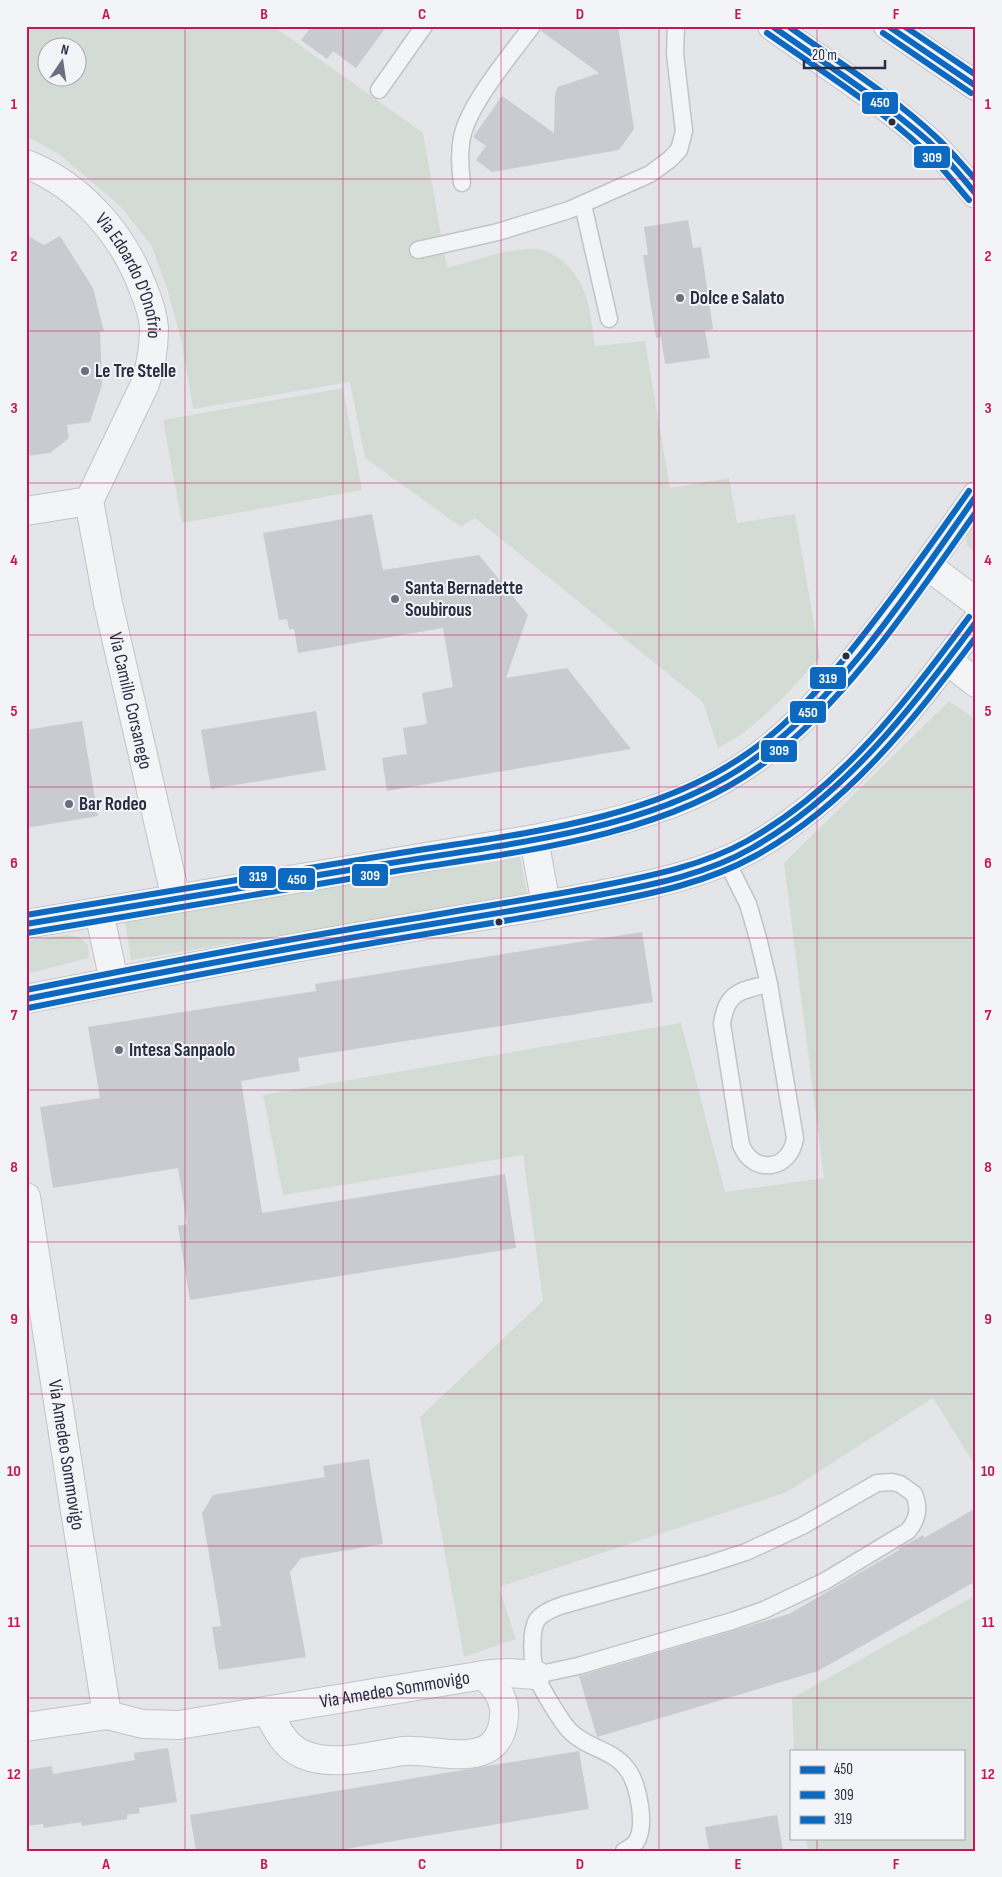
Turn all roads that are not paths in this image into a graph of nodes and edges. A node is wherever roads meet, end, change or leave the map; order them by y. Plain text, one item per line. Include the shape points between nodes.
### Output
1 (424, 26) edge
2 (532, 26) edge
3 (676, 26) edge
4 (772, 26) edge
5 (888, 26) edge
6 (976, 86) edge
7 (379, 90) dead end
8 (26, 164) edge
9 (462, 183) dead end
10 (976, 194) edge
11 (583, 205) junction
12 (418, 250) dead end
13 (609, 319) dead end
14 (976, 496) edge
15 (90, 501) junction
16 (26, 511) edge
17 (928, 566) junction
18 (976, 602) edge
19 (976, 622) edge
20 (947, 660) junction
21 (976, 683) edge
22 (534, 839) junction
23 (726, 860) junction
24 (176, 899) junction
25 (546, 905) junction
26 (99, 912) junction
27 (26, 924) edge
28 (114, 982) junction
29 (769, 984) junction
30 (26, 999) edge
31 (26, 1197) edge
32 (483, 1675) junction
33 (536, 1675) junction
34 (267, 1711) junction
35 (107, 1715) junction
36 (26, 1727) edge
37 (624, 1851) edge

1 - 7 lane
2 - 9 lane via 478,101 467,122 460,148
3 - 11 lane via 684,122 679,150 650,174
4 - 10 street via 889,109 946,160
5 - 6 street
8 - 15 street, Via Edoardo D'Onofrio via 67,187 101,217 131,258 154,326 150,370
11 - 12 lane via 518,226
11 - 13 lane
14 - 17 street
15 - 16 street
15 - 24 street, Via Camillo Corsanego via 108,603
17 - 18 street
17 - 22 street via 832,688 781,739 750,762 709,787 661,807 598,826
19 - 20 street
20 - 21 street
20 - 23 street via 888,734 844,778 773,835
22 - 24 street
22 - 25 street
23 - 25 street via 673,878
23 - 29 lane via 748,904
24 - 26 street
25 - 28 street
26 - 27 street
26 - 28 street
28 - 30 street
29 - 29 lane via 733,997 726,1005 722,1024 741,1145 750,1159 766,1166 783,1161 795,1138
31 - 35 street, Via Amedeo Sommovigo
32 - 33 street, Via Amedeo Sommovigo
32 - 34 street, Via Amedeo Sommovigo
32 - 34 street via 504,1705 504,1722 497,1740 468,1755 412,1751 337,1760 314,1758 286,1743
33 - 33 lane via 578,1666 783,1603 908,1531 914,1524 918,1509 914,1494 900,1484 877,1483 802,1526 746,1552 555,1608 538,1618 534,1628 532,1644
33 - 37 lane via 570,1731 624,1764 631,1775 637,1788 641,1824 636,1842
34 - 35 street, Via Amedeo Sommovigo via 179,1725 143,1724
35 - 36 street, Via Amedeo Sommovigo

